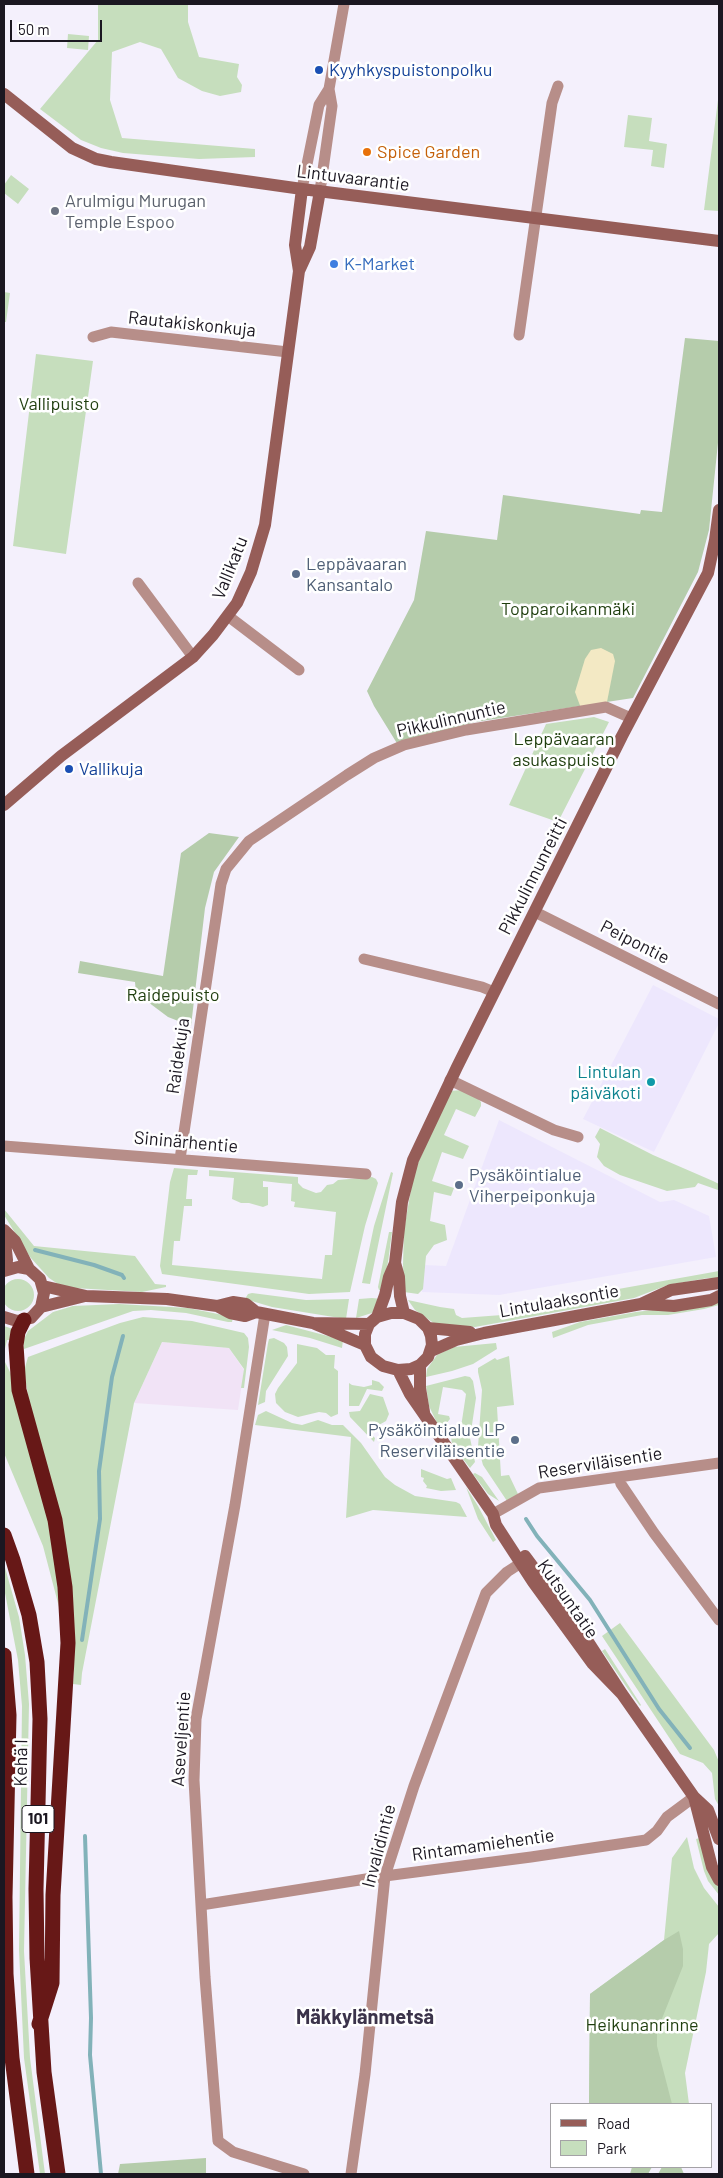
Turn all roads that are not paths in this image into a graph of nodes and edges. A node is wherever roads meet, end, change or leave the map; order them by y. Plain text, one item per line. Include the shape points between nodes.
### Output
1 (344, 4) edge
2 (558, 86) dead end
3 (329, 89) junction
4 (4, 94) edge
5 (302, 189) junction
6 (320, 191) junction
7 (536, 218) junction
8 (719, 241) edge
9 (299, 271) junction
10 (519, 335) dead end
11 (93, 337) dead end
12 (288, 352) junction
13 (719, 510) edge
14 (138, 583) dead end
15 (228, 616) junction
16 (193, 657) junction
17 (299, 670) dead end
18 (631, 718) junction
19 (4, 805) edge
20 (226, 869) joint
21 (535, 912) junction
22 (364, 958) dead end
23 (494, 992) junction
24 (719, 1004) edge
25 (450, 1080) junction
26 (578, 1137) dead end
27 (4, 1146) edge
28 (180, 1159) junction
29 (366, 1174) dead end
30 (4, 1231) edge
31 (395, 1263) junction
32 (29, 1269) junction
33 (5, 1270) edge
34 (719, 1283) edge
35 (43, 1286) junction
36 (86, 1296) junction
37 (719, 1296) edge
38 (641, 1304) junction
39 (42, 1307) junction
40 (260, 1313) junction
41 (404, 1313) junction
42 (4, 1317) edge
43 (24, 1320) junction
44 (373, 1320) junction
45 (313, 1323) junction
46 (428, 1328) junction
47 (484, 1333) junction
48 (365, 1345) junction
49 (431, 1351) junction
50 (420, 1365) junction
51 (398, 1370) junction
52 (424, 1414) junction
53 (719, 1463) edge
54 (619, 1477) junction
55 (494, 1516) junction
56 (4, 1535) edge
57 (524, 1561) junction
58 (719, 1620) edge
59 (4, 1654) edge
60 (694, 1797) junction
61 (719, 1839) edge
62 (385, 1876) junction
63 (719, 1880) edge
64 (201, 1905) junction
65 (40, 2024) junction
66 (27, 2174) edge
67 (58, 2174) edge
68 (304, 2174) edge
69 (351, 2174) edge

1 - 3 street
2 - 7 street via 552,102
3 - 5 street via 319,105
3 - 6 street via 332,106
4 - 5 street, Lintuvaarantie via 72,148 96,159
5 - 6 street, Lintuvaarantie
5 - 9 street, Vallikatu via 295,245
6 - 7 street, Lintuvaarantie
6 - 9 street, Vallikatu via 310,247
7 - 8 street, Lintuvaarantie
7 - 10 street
9 - 12 street, Vallikatu
11 - 12 street, Rautakiskonkuja via 111,332
12 - 15 street, Vallikatu via 265,525 246,584
13 - 18 street, Pikkulinnunreitti via 708,573
14 - 16 street
15 - 16 street, Vallikatu
15 - 17 street
16 - 19 street, Vallikatu via 62,756
18 - 20 street, Pikkulinnuntie via 606,708 466,730 404,745 374,758 249,841
18 - 21 street, Pikkulinnunreitti
20 - 28 street, Raidekuja via 221,884
21 - 23 street, Pikkulinnunreitti
21 - 24 street, Peipontie
22 - 23 street
23 - 25 street, Pikkulinnunreitti
25 - 26 street via 554,1130
25 - 31 street, Pikkulinnunreitti via 413,1160 406,1183
27 - 28 street, Sininärhentie
28 - 29 street, Sininärhentie
30 - 32 street via 15,1241
30 - 33 street
31 - 41 street, Pikkulinnunreitti
31 - 44 street, Pikkulinnunreitti
32 - 33 street
32 - 35 street
34 - 38 street, Lintulaaksontie via 671,1290
35 - 36 street
35 - 39 street
36 - 39 street
36 - 40 street via 168,1299 217,1306 233,1302 246,1304
37 - 38 street, Lintulaaksontie via 674,1306
38 - 47 street, Lintulaaksontie
39 - 43 street
40 - 45 street
40 - 64 street, Aseveljentie via 235,1505 196,1719 194,1780
41 - 44 street via 391,1313
41 - 46 street via 419,1319
42 - 43 street
43 - 65 highway, 101 via 16,1345 19,1390 51,1504 60,1547 67,1614 53,1895 52,1983
44 - 45 street
44 - 48 street via 365,1334
45 - 48 street
46 - 47 street, Lintulaaksontie
46 - 49 street
47 - 49 street, Lintulaaksontie
48 - 51 street via 376,1362
49 - 50 street
50 - 51 street
50 - 52 street, Kutsuntatie
51 - 52 street, Kutsuntatie
52 - 55 street, Kutsuntatie
53 - 54 street, Reserviläisentie
54 - 55 street, Reserviläisentie via 539,1488
54 - 58 street via 654,1533
55 - 57 street, Kutsuntatie via 496,1525
56 - 65 highway, Kehä I / 101 via 29,1615 37,1662 40,1719 36,1889
57 - 60 street, Kutsuntatie via 580,1647 622,1694
57 - 62 street, Invalidintie via 486,1592 414,1786
59 - 66 highway, Kehä I / 101 via 9,1715 6,1974 12,2058
60 - 61 street via 711,1814
60 - 62 street, Rintamamiehentie via 667,1817 646,1840
60 - 63 street via 712,1867
62 - 64 street, Rintamamiehentie
62 - 69 street, Invalidintie via 365,2074
64 - 68 street, Aseveljentie via 218,2141 233,2152
65 - 67 highway, Kehä I / 101

